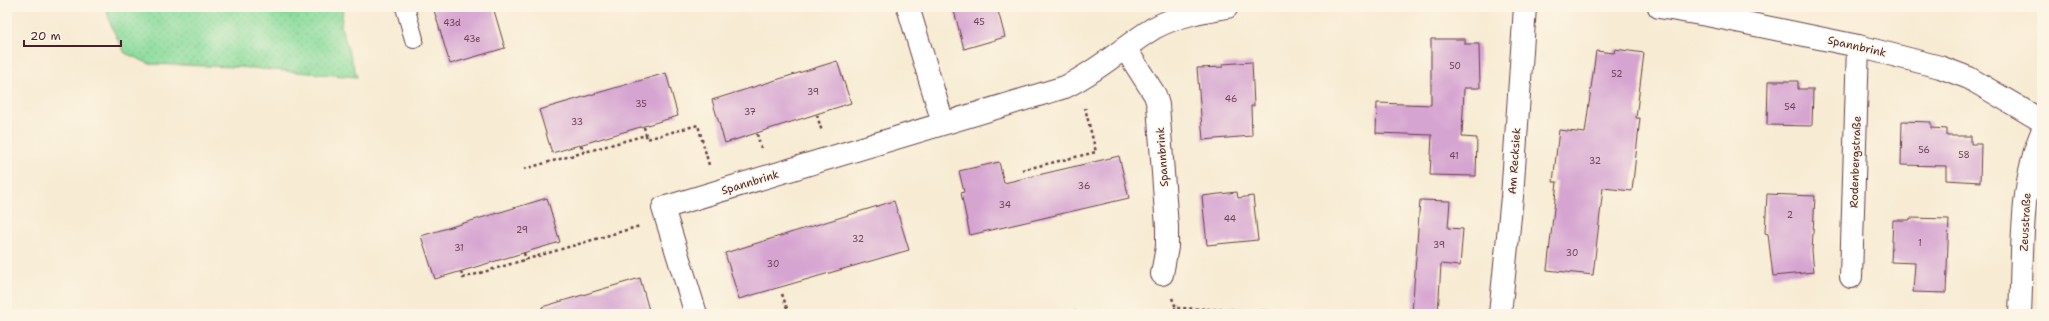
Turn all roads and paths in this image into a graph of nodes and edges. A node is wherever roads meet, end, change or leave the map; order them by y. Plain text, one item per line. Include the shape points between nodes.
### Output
1 (405, 7) edge
2 (908, 7) edge
3 (1227, 7) edge
4 (1525, 7) edge
5 (1659, 7) edge
6 (414, 39) dead end
7 (1858, 46) junction
8 (1125, 48) junction
9 (1078, 80) junction
10 (2042, 121) edge
11 (943, 123) junction
12 (644, 126) dead end
13 (2042, 132) edge
14 (646, 135) junction
15 (581, 144) dead end
16 (584, 152) junction
17 (524, 169) dead end
18 (1022, 170) dead end
19 (717, 192) junction
20 (666, 218) junction
21 (524, 253) dead end
22 (526, 260) junction
23 (461, 272) dead end
24 (1162, 274) joint
25 (1851, 277) dead end
26 (782, 294) dead end
27 (1176, 308) junction
28 (1067, 312) dead end
29 (1323, 313) dead end
30 (696, 314) edge
31 (789, 314) edge
32 (1500, 314) edge
33 (2020, 314) edge

1 - 6 lane
2 - 11 street
3 - 8 street, Spannbrink via 1180,18 1155,28
4 - 32 street, Am Recksiek via 1512,197
5 - 7 street, Spannbrink
7 - 10 street, Spannbrink via 1940,66 1969,78
7 - 25 street, Rodenbergstraße
8 - 9 street, Spannbrink
8 - 24 street, Spannbrink via 1158,104 1167,228 1167,247
9 - 11 street, Spannbrink via 1065,87
9 - 18 path via 1096,152
11 - 19 street, Spannbrink
12 - 14 path
13 - 33 street, Zeusstraße via 2032,161 2026,191
14 - 16 path
14 - 19 path via 647,139 698,125
15 - 16 path
16 - 17 path
19 - 20 street, Spannbrink via 663,208
20 - 22 path
20 - 30 street
21 - 22 path
22 - 23 path via 463,278
24 - 27 path
26 - 31 path
27 - 28 path via 1162,313
27 - 29 path

